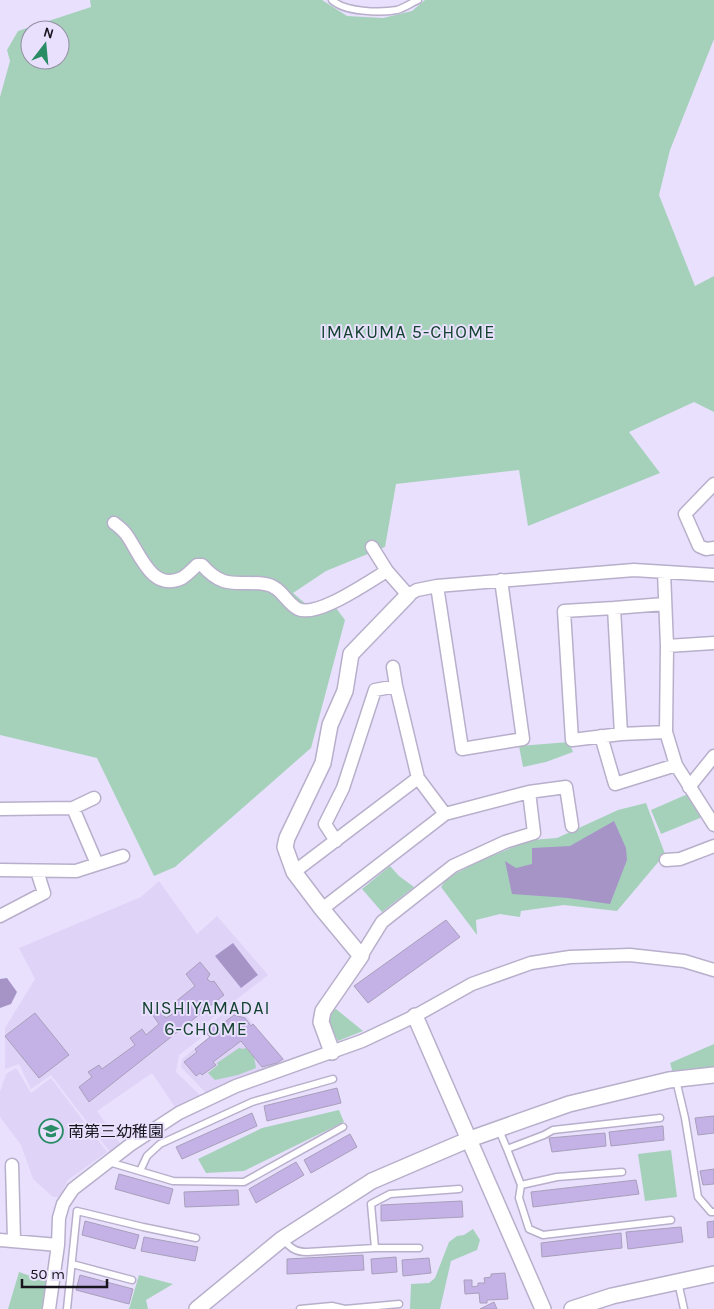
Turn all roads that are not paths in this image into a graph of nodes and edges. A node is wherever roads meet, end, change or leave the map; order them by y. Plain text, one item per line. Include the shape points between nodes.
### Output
1 (332, 0) edge
2 (418, 0) edge
3 (714, 484) edge
4 (114, 523) dead end
5 (372, 547) dead end
6 (714, 548) edge
7 (387, 570) junction
8 (664, 572) junction
9 (714, 575) edge
10 (501, 580) junction
11 (437, 586) junction
12 (408, 595) junction
13 (664, 604) junction
14 (614, 608) junction
15 (714, 643) edge
16 (666, 646) junction
17 (393, 668) dead end
18 (396, 686) junction
19 (666, 732) junction
20 (621, 734) junction
21 (601, 736) junction
22 (714, 756) edge
23 (676, 765) junction
24 (418, 778) junction
25 (689, 787) junction
26 (529, 792) junction
27 (94, 798) dead end
28 (73, 808) junction
29 (0, 809) edge
30 (446, 814) junction
31 (714, 825) edge
32 (572, 826) dead end
33 (336, 840) junction
34 (714, 846) edge
35 (123, 856) dead end
36 (666, 860) dead end
37 (97, 864) junction
38 (0, 870) edge
39 (37, 870) junction
40 (294, 872) junction
41 (322, 909) junction
42 (0, 916) edge
43 (361, 956) junction
44 (714, 970) edge
45 (415, 1016) junction
46 (332, 1052) junction
47 (714, 1075) edge
48 (333, 1079) dead end
49 (676, 1079) junction
50 (660, 1118) dead end
51 (343, 1126) dead end
52 (498, 1129) junction
53 (470, 1139) junction
54 (507, 1149) junction
55 (108, 1162) junction
56 (12, 1165) dead end
57 (140, 1171) junction
58 (622, 1172) dead end
59 (522, 1185) junction
60 (459, 1189) dead end
61 (62, 1207) junction
62 (77, 1211) junction
63 (714, 1212) edge
64 (671, 1220) dead end
65 (196, 1238) dead end
66 (282, 1239) junction
67 (0, 1240) edge
68 (14, 1240) junction
69 (58, 1245) junction
70 (375, 1248) junction
71 (420, 1248) dead end
72 (72, 1264) junction
73 (714, 1274) edge
74 (132, 1280) dead end
75 (678, 1281) junction
76 (399, 1304) dead end
77 (49, 1309) edge
78 (67, 1309) edge
79 (197, 1309) edge
80 (300, 1309) edge
81 (543, 1309) edge
82 (572, 1309) edge
83 (684, 1309) edge

1 - 2 lane via 361,11 376,11 397,10
3 - 6 street via 685,514 699,546
4 - 7 street via 125,533 154,576 169,580 182,578 197,565 202,566 220,580 238,584 269,584 297,608 307,611 326,606
5 - 7 street
7 - 12 street
8 - 9 street
8 - 10 street via 634,570
8 - 13 street
10 - 11 street
10 - 11 street via 523,739 462,749
11 - 12 street
12 - 40 street via 351,654 345,691 330,725 323,762 287,838 286,847
13 - 14 street
13 - 16 street
14 - 20 street
14 - 21 street via 564,611 572,740
15 - 16 street
16 - 19 street
17 - 18 street
18 - 24 street
18 - 33 street via 375,690 343,788 325,824
19 - 20 street
19 - 23 street
20 - 21 street
21 - 23 street via 614,784
22 - 25 street
23 - 25 street
24 - 30 street
24 - 33 street
25 - 31 street
26 - 30 street
26 - 32 street via 566,787
26 - 43 street via 534,833 505,842 453,866 382,922
27 - 28 street
28 - 29 street
28 - 37 street
30 - 41 street
33 - 40 street
34 - 36 street via 680,859
35 - 37 street
37 - 39 street via 76,871
38 - 39 street
39 - 42 street via 44,893
40 - 41 street
41 - 43 street
43 - 46 street via 323,1011 321,1022
44 - 45 street via 684,961 630,955 570,956 531,963 472,984
45 - 46 street
45 - 53 street
46 - 55 street via 236,1086 178,1114
47 - 49 street
48 - 57 lane via 252,1102 160,1144 147,1156
49 - 52 street via 569,1104
49 - 63 lane via 698,1197 710,1212
50 - 54 lane via 553,1130
51 - 57 lane via 244,1182 173,1181
52 - 53 street
52 - 54 lane
53 - 66 street via 372,1182
53 - 81 street
54 - 59 lane
55 - 57 lane
55 - 61 street via 73,1189
56 - 68 street
58 - 59 lane via 557,1177
59 - 64 lane via 519,1198 530,1229 544,1235
60 - 70 lane via 390,1194 371,1204
61 - 62 lane
61 - 69 street
62 - 65 lane
62 - 72 lane
66 - 70 lane via 297,1252
66 - 79 street
67 - 68 street
68 - 69 street
69 - 77 street
70 - 71 lane
72 - 74 lane
72 - 78 lane
73 - 75 street
75 - 82 street
75 - 83 lane
76 - 80 lane

